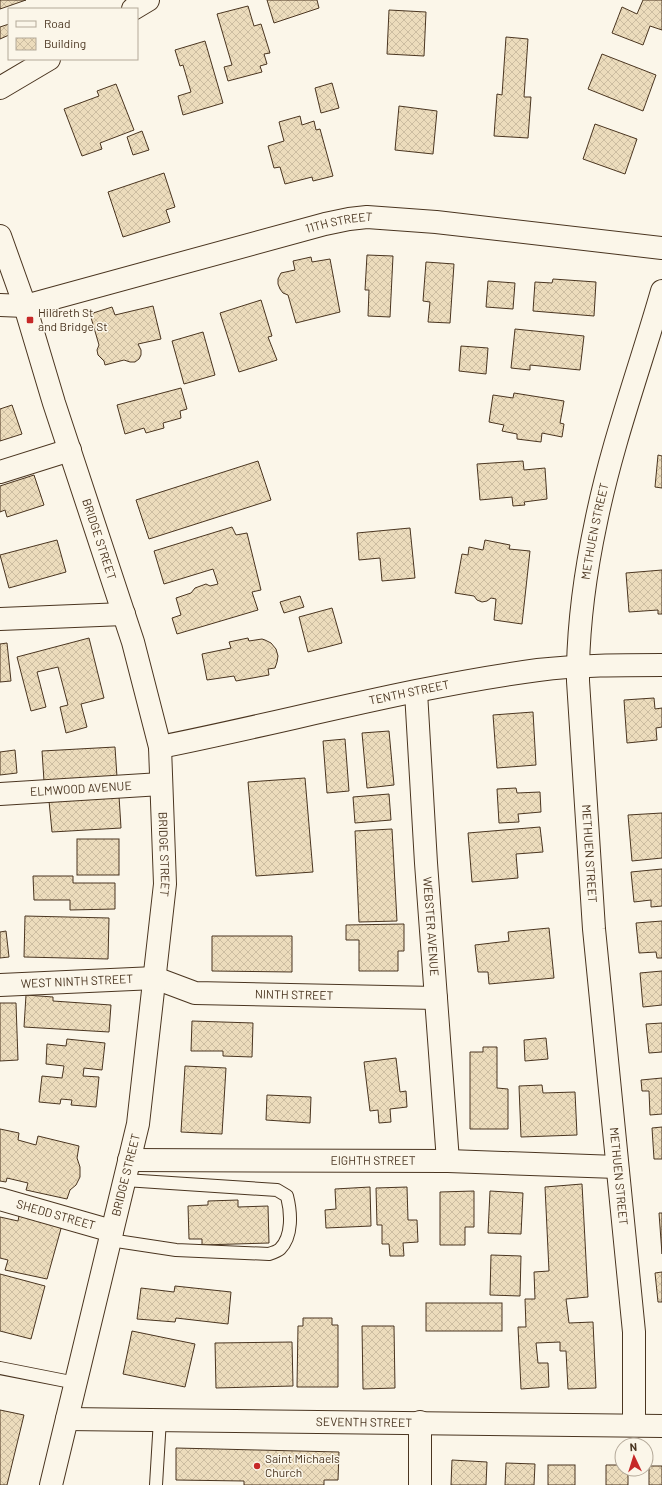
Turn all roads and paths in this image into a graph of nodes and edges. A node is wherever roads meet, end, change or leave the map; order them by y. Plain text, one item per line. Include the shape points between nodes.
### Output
1 (148, 0) edge
2 (135, 8) edge
3 (47, 60) edge
4 (0, 88) edge
5 (0, 236) edge
6 (662, 248) edge
7 (662, 291) edge
8 (0, 305) edge
9 (25, 306) junction
10 (70, 450) junction
11 (0, 472) edge
12 (124, 614) junction
13 (0, 619) edge
14 (662, 665) edge
15 (578, 667) junction
16 (416, 692) junction
17 (160, 747) junction
18 (161, 784) junction
19 (0, 794) edge
20 (154, 978) junction
21 (0, 984) edge
22 (436, 998) junction
23 (448, 1162) junction
24 (617, 1167) junction
25 (127, 1170) junction
26 (0, 1199) edge
27 (111, 1236) junction
28 (0, 1368) edge
29 (76, 1383) junction
30 (67, 1418) junction
31 (160, 1419) junction
32 (420, 1422) junction
33 (634, 1425) junction
34 (662, 1426) edge
35 (51, 1485) edge
36 (156, 1485) edge
37 (420, 1485) edge

1 - 2 street
3 - 4 street
5 - 9 street, BRIDGE STREET
6 - 9 street, 11TH STREET via 443,223 361,218 325,224
7 - 15 street, METHUEN STREET via 623,419 596,522 580,628
8 - 9 street, 11TH STREET
9 - 10 street, BRIDGE STREET
10 - 11 street
10 - 12 street, BRIDGE STREET
12 - 13 street
12 - 17 street, BRIDGE STREET
14 - 15 street, TENTH STREET
15 - 16 street, TENTH STREET via 539,670
15 - 24 street, METHUEN STREET via 594,930
16 - 17 street, TENTH STREET
16 - 22 street, WEBSTER AVENUE
17 - 18 street, BRIDGE STREET
18 - 19 street, ELMWOOD AVENUE
18 - 20 street, BRIDGE STREET via 165,884
20 - 21 street, WEST NINTH STREET
20 - 22 street, NINTH STREET via 195,994
20 - 25 street, BRIDGE STREET via 138,1124
22 - 23 street, WEBSTER AVENUE
23 - 24 street, EIGHTH STREET
23 - 25 street, EIGHTH STREET
24 - 33 street, METHUEN STREET via 634,1332
25 - 27 street, BRIDGE STREET
25 - 27 lane via 276,1190 287,1196 289,1204 287,1236 280,1249 269,1254 176,1250
26 - 27 street, SHEDD STREET
27 - 29 street, BRIDGE STREET
28 - 29 lane
29 - 30 street, BRIDGE STREET
30 - 31 street, SEVENTH STREET
30 - 35 street, BRIDGE STREET
31 - 32 street, SEVENTH STREET
31 - 36 lane
32 - 33 street, SEVENTH STREET
32 - 37 street
33 - 34 street, SEVENTH STREET

